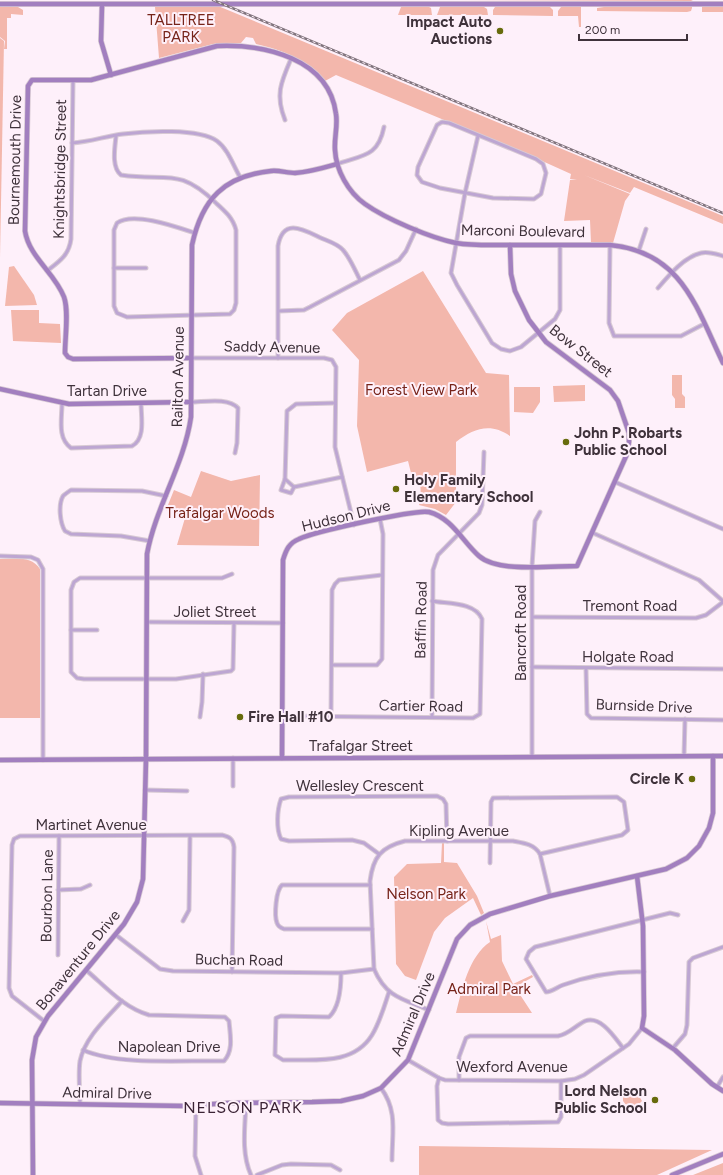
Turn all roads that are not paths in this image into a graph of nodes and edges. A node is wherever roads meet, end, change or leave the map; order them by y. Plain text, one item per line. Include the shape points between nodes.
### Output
1 (701, 0) edge
2 (0, 4) edge
3 (102, 4) junction
4 (705, 4) junction
5 (723, 4) edge
6 (291, 59) junction
7 (111, 75) junction
8 (73, 81) junction
9 (285, 120) dead end
10 (384, 127) dead end
11 (116, 136) junction
12 (478, 136) junction
13 (72, 143) junction
14 (337, 164) junction
15 (240, 177) junction
16 (464, 193) junction
17 (212, 199) junction
18 (416, 229) junction
19 (646, 229) dead end
20 (195, 233) junction
21 (455, 243) junction
22 (510, 245) junction
23 (610, 245) junction
24 (560, 246) junction
25 (639, 250) junction
26 (723, 256) edge
27 (114, 268) junction
28 (146, 268) dead end
29 (47, 271) junction
30 (673, 272) junction
31 (360, 280) junction
32 (658, 288) dead end
33 (279, 311) junction
34 (192, 315) junction
35 (704, 324) junction
36 (538, 332) junction
37 (68, 358) joint
38 (191, 358) junction
39 (278, 358) junction
40 (723, 363) edge
41 (0, 389) edge
42 (191, 402) junction
43 (335, 402) junction
44 (62, 403) junction
45 (142, 403) junction
46 (484, 452) dead end
47 (235, 453) dead end
48 (342, 477) junction
49 (285, 479) junction
50 (615, 482) junction
51 (294, 487) junction
52 (166, 496) junction
53 (540, 512) dead end
54 (380, 519) junction
55 (354, 525) junction
56 (723, 529) edge
57 (460, 534) junction
58 (593, 534) junction
59 (150, 541) junction
60 (0, 556) edge
61 (532, 566) junction
62 (232, 574) dead end
63 (382, 575) junction
64 (147, 579) junction
65 (432, 601) junction
66 (723, 602) edge
67 (533, 617) junction
68 (147, 622) junction
69 (234, 623) junction
70 (282, 623) junction
71 (71, 630) junction
72 (97, 630) dead end
73 (332, 664) junction
74 (532, 667) junction
75 (586, 669) junction
76 (723, 669) edge
77 (203, 674) junction
78 (146, 679) junction
79 (282, 716) junction
80 (331, 716) junction
81 (432, 716) junction
82 (200, 717) dead end
83 (685, 719) junction
84 (723, 720) edge
85 (532, 756) junction
86 (684, 756) junction
87 (713, 756) junction
88 (723, 756) edge
89 (233, 758) junction
90 (282, 758) junction
91 (146, 759) junction
92 (0, 760) edge
93 (43, 760) junction
94 (232, 786) dead end
95 (145, 790) junction
96 (187, 791) dead end
97 (59, 836) junction
98 (145, 836) junction
99 (190, 836) junction
100 (447, 841) junction
101 (491, 841) junction
102 (379, 854) junction
103 (540, 854) junction
104 (490, 862) dead end
105 (636, 876) junction
106 (90, 885) dead end
107 (370, 885) junction
108 (58, 890) junction
109 (550, 896) junction
110 (678, 915) dead end
111 (642, 920) junction
112 (182, 921) dead end
113 (372, 929) junction
114 (116, 935) junction
115 (723, 947) edge
116 (58, 955) dead end
117 (374, 969) junction
118 (86, 970) junction
119 (232, 972) junction
120 (644, 972) junction
121 (341, 973) junction
122 (389, 992) junction
123 (122, 1001) junction
124 (429, 1010) junction
125 (44, 1021) junction
126 (642, 1028) junction
127 (623, 1048) junction
128 (673, 1048) junction
129 (83, 1050) junction
130 (408, 1060) junction
131 (723, 1077) edge
132 (439, 1078) junction
133 (458, 1080) junction
134 (561, 1081) junction
135 (381, 1088) junction
136 (716, 1088) junction
137 (723, 1091) edge
138 (0, 1103) edge
139 (32, 1104) junction
140 (80, 1104) junction
141 (246, 1104) junction
142 (196, 1105) junction
143 (723, 1154) edge
144 (392, 1160) dead end
145 (340, 1170) dead end
146 (33, 1175) edge
147 (201, 1175) edge
148 (251, 1175) edge
149 (257, 1175) edge
150 (672, 1175) edge

1 - 4 street
2 - 3 street
3 - 4 street
3 - 7 street via 101,41
4 - 5 street
6 - 7 street, Marconi Boulevard via 259,47 217,46
6 - 9 street via 279,93 280,107
6 - 14 street, Marconi Boulevard via 316,74 333,99 336,115
7 - 8 street, Bournemouth Drive
8 - 13 street, Knightsbridge Street
8 - 29 street, Bournemouth Drive via 32,80 28,86 26,231 31,249
10 - 14 street via 381,141 374,151
11 - 13 street via 92,142
11 - 15 street via 192,132 207,136 217,141 225,150
11 - 17 street via 115,167 121,175 169,176 183,179 194,184
12 - 16 street
12 - 16 street via 442,122 437,125 418,167 417,175 422,182
12 - 16 street via 543,164 546,173 541,194 534,199 520,199
13 - 29 street, Knightsbridge Street via 70,250
14 - 15 street, Railton Avenue via 314,171 273,171
14 - 18 street, Marconi Boulevard via 349,188 364,204
15 - 17 street, Railton Avenue
16 - 21 street
17 - 20 street, Railton Avenue via 203,212
17 - 34 street via 228,214 236,230 236,303 230,314
18 - 21 street, Marconi Boulevard
18 - 31 street via 399,260
19 - 25 street
20 - 27 street via 154,220 121,220 114,230
20 - 34 street, Railton Avenue via 192,245
21 - 22 street, Marconi Boulevard
21 - 36 street via 451,273 492,343 510,351 521,348
22 - 24 street, Marconi Boulevard
22 - 36 street, Bow Street via 511,274 515,291
23 - 24 street, Marconi Boulevard
23 - 25 street, Marconi Boulevard
23 - 35 street via 609,323 614,336 681,336
24 - 36 street via 560,310 555,319
25 - 30 street, Marconi Boulevard via 659,260
26 - 30 street via 701,253 688,259
27 - 28 street
27 - 34 street via 114,306 117,313 127,317
29 - 37 street, Bournemouth Drive via 64,298 65,353
30 - 32 street
30 - 35 street, Marconi Boulevard via 687,288
31 - 33 street via 310,308
31 - 33 street via 342,248 300,228 292,228 280,237 278,246
33 - 39 street
34 - 38 street, Railton Avenue
35 - 40 street, Marconi Boulevard
36 - 50 street, Bow Street via 565,357 603,383 618,400 630,442
37 - 38 street, Saddy Avenue
38 - 39 street, Saddy Avenue
38 - 42 street, Railton Avenue
39 - 43 street, Saddy Avenue via 332,360 336,367
41 - 44 street, Tartan Drive
42 - 45 street, Tartan Drive
42 - 47 street via 227,402 238,408
42 - 52 street, Railton Avenue via 188,439
43 - 48 street, Saddy Avenue via 335,446
43 - 49 street via 296,404 287,411
44 - 45 street, Tartan Drive
44 - 45 street via 62,436 71,448 132,446 141,430
46 - 57 street, Baffin Road via 482,505 479,513
48 - 51 street
48 - 55 street, Saddy Avenue
49 - 51 street
49 - 51 street via 281,490 291,493
50 - 56 street
50 - 58 street, Bow Street
52 - 59 street, Railton Avenue
52 - 59 street via 142,491 71,490 64,495 61,502 61,525 64,531 71,534 121,536
53 - 61 street, Bancroft Road via 535,521
54 - 55 street, Hudson Drive
54 - 57 street, Hudson Drive via 416,511 430,512
54 - 63 street via 383,534
55 - 70 street, Hudson Drive via 299,538 289,544 283,560
57 - 61 street, Hudson Drive via 489,562 508,567
57 - 65 street, Baffin Road via 437,559 433,570
58 - 61 street, Bow Street via 577,566
58 - 66 street via 699,580
59 - 64 street, Railton Avenue
60 - 93 street via 31,557 38,560 43,568
61 - 67 street, Bancroft Road
62 - 64 street via 222,578
63 - 73 street via 339,580 334,584
63 - 73 street via 382,659 377,664 366,666
64 - 68 street, Railton Avenue
64 - 71 street via 80,578 74,582 71,590
65 - 81 street, Baffin Road
65 - 81 street, Cartier Road via 476,609 483,625 480,714 473,718
66 - 67 street, Tremont Road via 706,615 696,618
67 - 74 street, Bancroft Road
68 - 69 street, Joliet Street
68 - 78 street, Railton Avenue
69 - 70 street, Joliet Street
69 - 77 street via 233,669
70 - 79 street, Hudson Drive
71 - 72 street
71 - 78 street via 71,672 77,678
73 - 80 street
74 - 75 street, Holgate Road
74 - 85 street, Bancroft Road
75 - 76 street, Holgate Road
75 - 83 street, Burnside Drive via 587,714 591,718
77 - 78 street via 176,680
77 - 82 street
78 - 91 street, Railton Avenue
79 - 80 street, Cartier Road
79 - 90 street, Hudson Drive
80 - 81 street, Cartier Road
83 - 84 street, Burnside Drive
83 - 86 street
85 - 86 street, Trafalgar Street
85 - 90 street, Trafalgar Street
86 - 87 street, Trafalgar Street
87 - 88 street, Trafalgar Street
87 - 105 street, Admiral Drive via 713,813 709,828 699,846 687,858 666,869
89 - 90 street, Trafalgar Street
89 - 91 street, Trafalgar Street
89 - 94 street
91 - 93 street, Trafalgar Street
91 - 95 street, Bonaventure Drive
92 - 93 street, Trafalgar Street
95 - 96 street
95 - 98 street, Bonaventure Drive
97 - 98 street, Martinet Avenue
97 - 108 street, Bourbon Lane
97 - 125 street, Martinet Avenue via 20,836 14,838 12,845 9,988 12,996
98 - 99 street, Martinet Avenue
98 - 114 street, Bonaventure Drive via 141,890 132,912
99 - 112 street via 189,910
99 - 119 street, Martinet Avenue via 222,835 233,840
100 - 101 street, Kipling Avenue
100 - 102 street, Kipling Avenue via 405,841 393,844
100 - 102 street, Wellesley Crescent via 446,804 437,796 289,796 281,799 278,834 281,839 352,840 364,843
101 - 103 street, Kipling Avenue via 527,843
101 - 103 street via 493,798 617,797 624,802 628,830 622,835
101 - 104 street
102 - 107 street via 372,868
103 - 109 street
105 - 109 street, Admiral Drive
105 - 111 street
106 - 108 street via 81,889
107 - 113 street
107 - 113 street via 282,885 276,894 277,923 284,929
108 - 116 street, Bourbon Lane
109 - 124 street, Admiral Drive via 490,914 470,925 457,939
110 - 111 street via 670,913
111 - 120 street
111 - 120 street via 535,947 528,952 526,959 546,992 562,985 612,972
113 - 117 street
114 - 118 street, Bonaventure Drive
114 - 119 street, Buchan Road via 160,969
115 - 128 street via 693,958 689,962 687,1025 685,1034
117 - 121 street, Buchan Road
117 - 122 street via 378,980
118 - 123 street, Napolean Drive
118 - 125 street, Bonaventure Drive
119 - 121 street, Buchan Road
120 - 126 street
121 - 122 street via 335,1012 329,1017 276,1018 275,1055 278,1058 337,1059 362,1048 377,1026
122 - 124 street
123 - 129 street
123 - 129 street, Napolean Drive via 149,1015 225,1017 229,1021 229,1056 224,1061 118,1060 96,1056
124 - 130 street, Admiral Drive
125 - 139 street, Bonaventure Drive via 36,1036 32,1060
126 - 127 street, Wexford Avenue
126 - 128 street
127 - 133 street via 607,1028 594,1021 586,1021 558,1036 470,1036 466,1038 458,1057
127 - 134 street, Wexford Avenue via 584,1075
128 - 136 street
129 - 140 street via 80,1062
130 - 132 street, Wexford Avenue
130 - 135 street, Admiral Drive
131 - 136 street
132 - 133 street, Wexford Avenue
132 - 134 street via 438,1120 448,1124 558,1122 561,1117
133 - 134 street, Wexford Avenue
135 - 141 street, Admiral Drive via 363,1096 341,1101
135 - 144 street via 394,1115
136 - 137 street
138 - 139 street, Admiral Drive
139 - 140 street, Admiral Drive
139 - 146 street, Bonaventure Drive
140 - 142 street, Admiral Drive
141 - 142 street, Admiral Drive
141 - 148 street via 245,1149
142 - 147 street via 195,1156
143 - 150 street
145 - 149 street via 332,1166 291,1164

